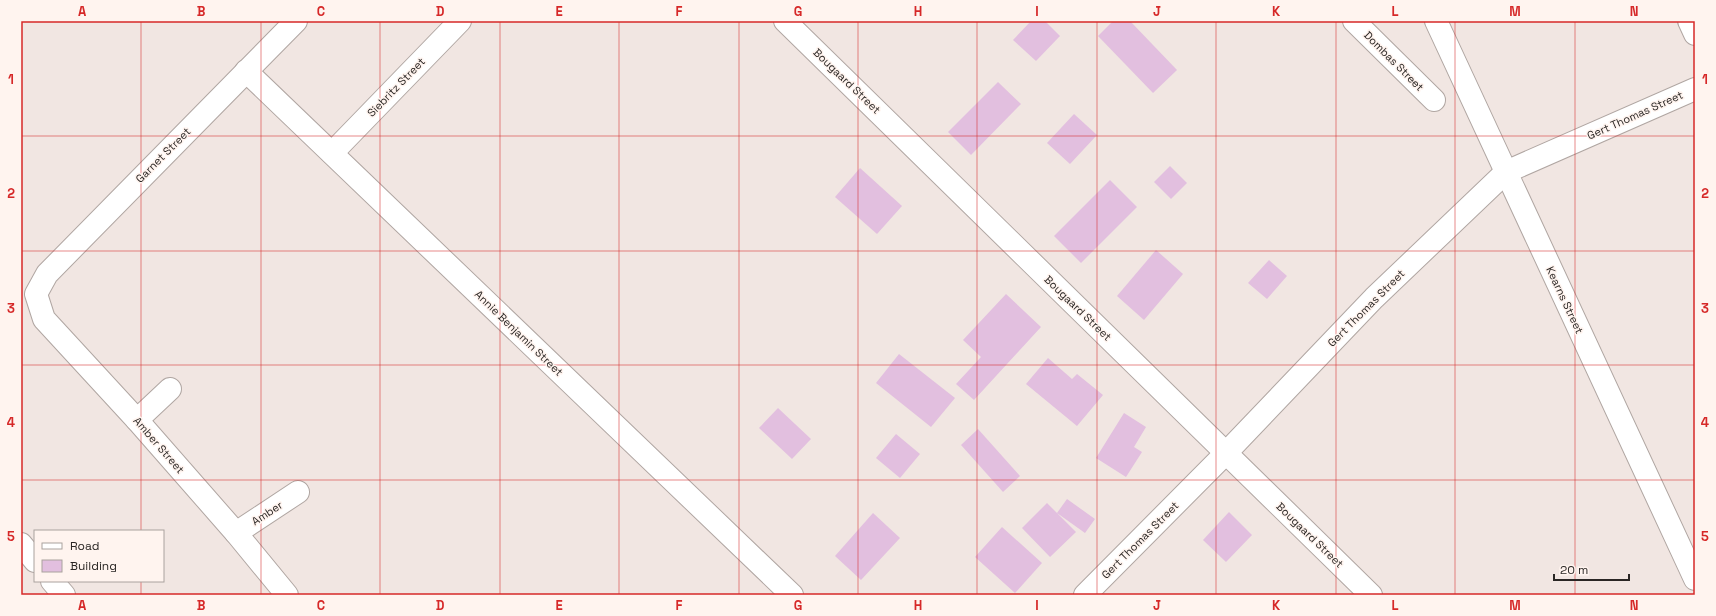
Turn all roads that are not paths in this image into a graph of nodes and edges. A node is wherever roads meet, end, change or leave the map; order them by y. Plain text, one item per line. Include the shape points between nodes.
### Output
1 (296, 21) edge
2 (460, 21) edge
3 (785, 21) edge
4 (1354, 21) edge
5 (1436, 21) edge
6 (1689, 21) edge
7 (1695, 34) edge
8 (246, 71) junction
9 (1695, 89) edge
10 (1434, 100) dead end
11 (332, 153) junction
12 (1506, 172) junction
13 (36, 294) joint
14 (170, 389) dead end
15 (137, 420) junction
16 (1226, 453) junction
17 (298, 492) dead end
18 (236, 533) junction
19 (21, 544) edge
20 (34, 560) edge
21 (1695, 579) edge
22 (53, 582) edge
23 (64, 595) edge
24 (286, 595) edge
25 (792, 595) edge
26 (1085, 595) edge
27 (1372, 595) edge

1 - 8 street, Garnet Street
2 - 11 street, Siebritz Street
3 - 16 street, Bougaard Street
4 - 10 street, Dombas Street
5 - 12 street, Kearns Street
6 - 7 street
8 - 11 street, Annie Benjamin Street
8 - 13 street, Garnet Street via 47,274
9 - 12 street, Gert Thomas Street
11 - 25 street, Annie Benjamin Street
12 - 16 street, Gert Thomas Street via 1374,298
12 - 21 street, Kearns Street
13 - 15 street, Amber Street via 44,319
14 - 15 street
15 - 18 street, Amber Street
16 - 26 street, Gert Thomas Street
16 - 27 street, Bougaard Street
17 - 18 street, Amber
18 - 24 street, Amber Street
19 - 20 street
22 - 23 street

